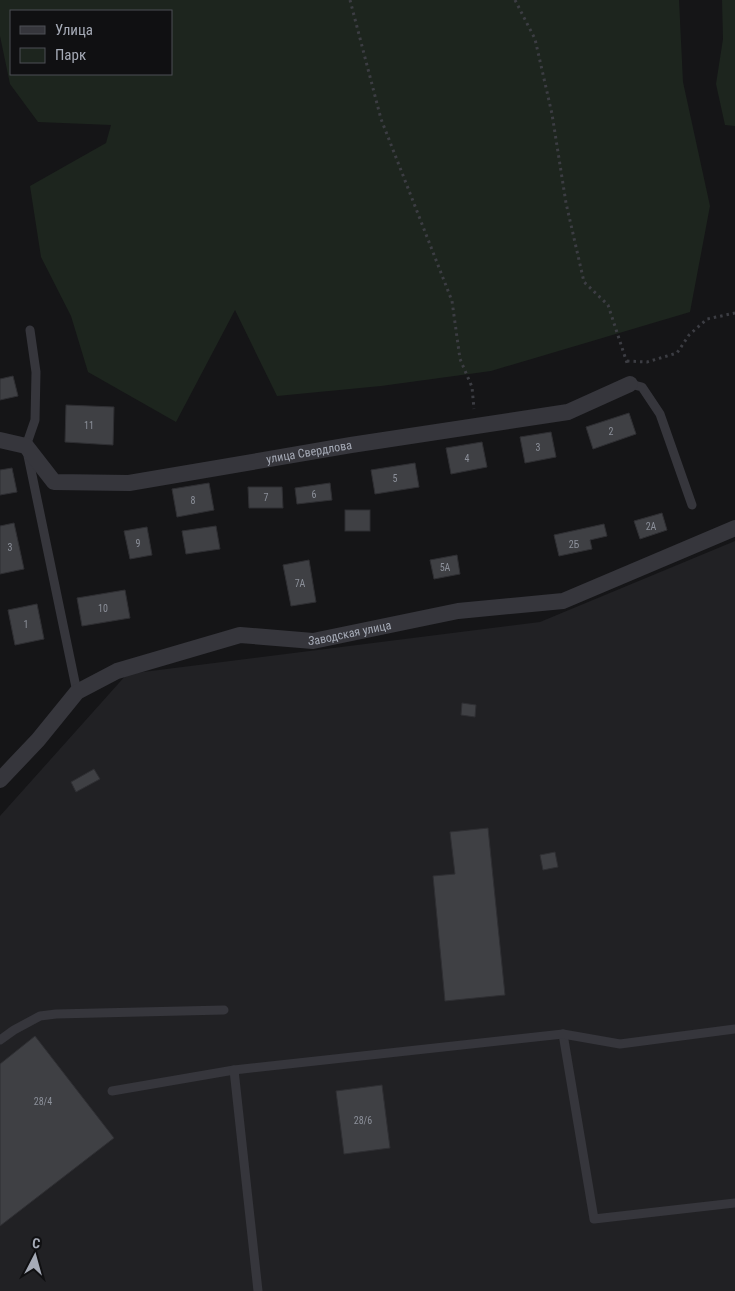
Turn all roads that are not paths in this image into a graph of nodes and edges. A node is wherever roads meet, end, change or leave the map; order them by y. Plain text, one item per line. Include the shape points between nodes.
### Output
1 (30, 330) dead end
2 (630, 384) joint
3 (0, 440) edge
4 (26, 446) junction
5 (692, 506) dead end
6 (735, 528) edge
7 (77, 692) junction
8 (0, 780) edge
9 (224, 1010) dead end
10 (735, 1029) edge
11 (563, 1034) junction
12 (0, 1040) edge
13 (234, 1070) junction
14 (112, 1091) dead end
15 (735, 1203) edge
16 (258, 1291) edge

1 - 4 lane via 36,372 35,420
2 - 4 street, улица Свердлова via 568,412 129,483 54,482
2 - 5 lane via 642,387 660,414
3 - 4 street
4 - 7 lane
6 - 7 street, Заводская улица via 563,601 458,611 313,641 240,634 117,670
7 - 8 street, Заводская улица
9 - 12 lane via 40,1016
10 - 11 lane via 620,1044
11 - 13 lane
11 - 15 lane via 594,1219
13 - 14 lane
13 - 16 lane

